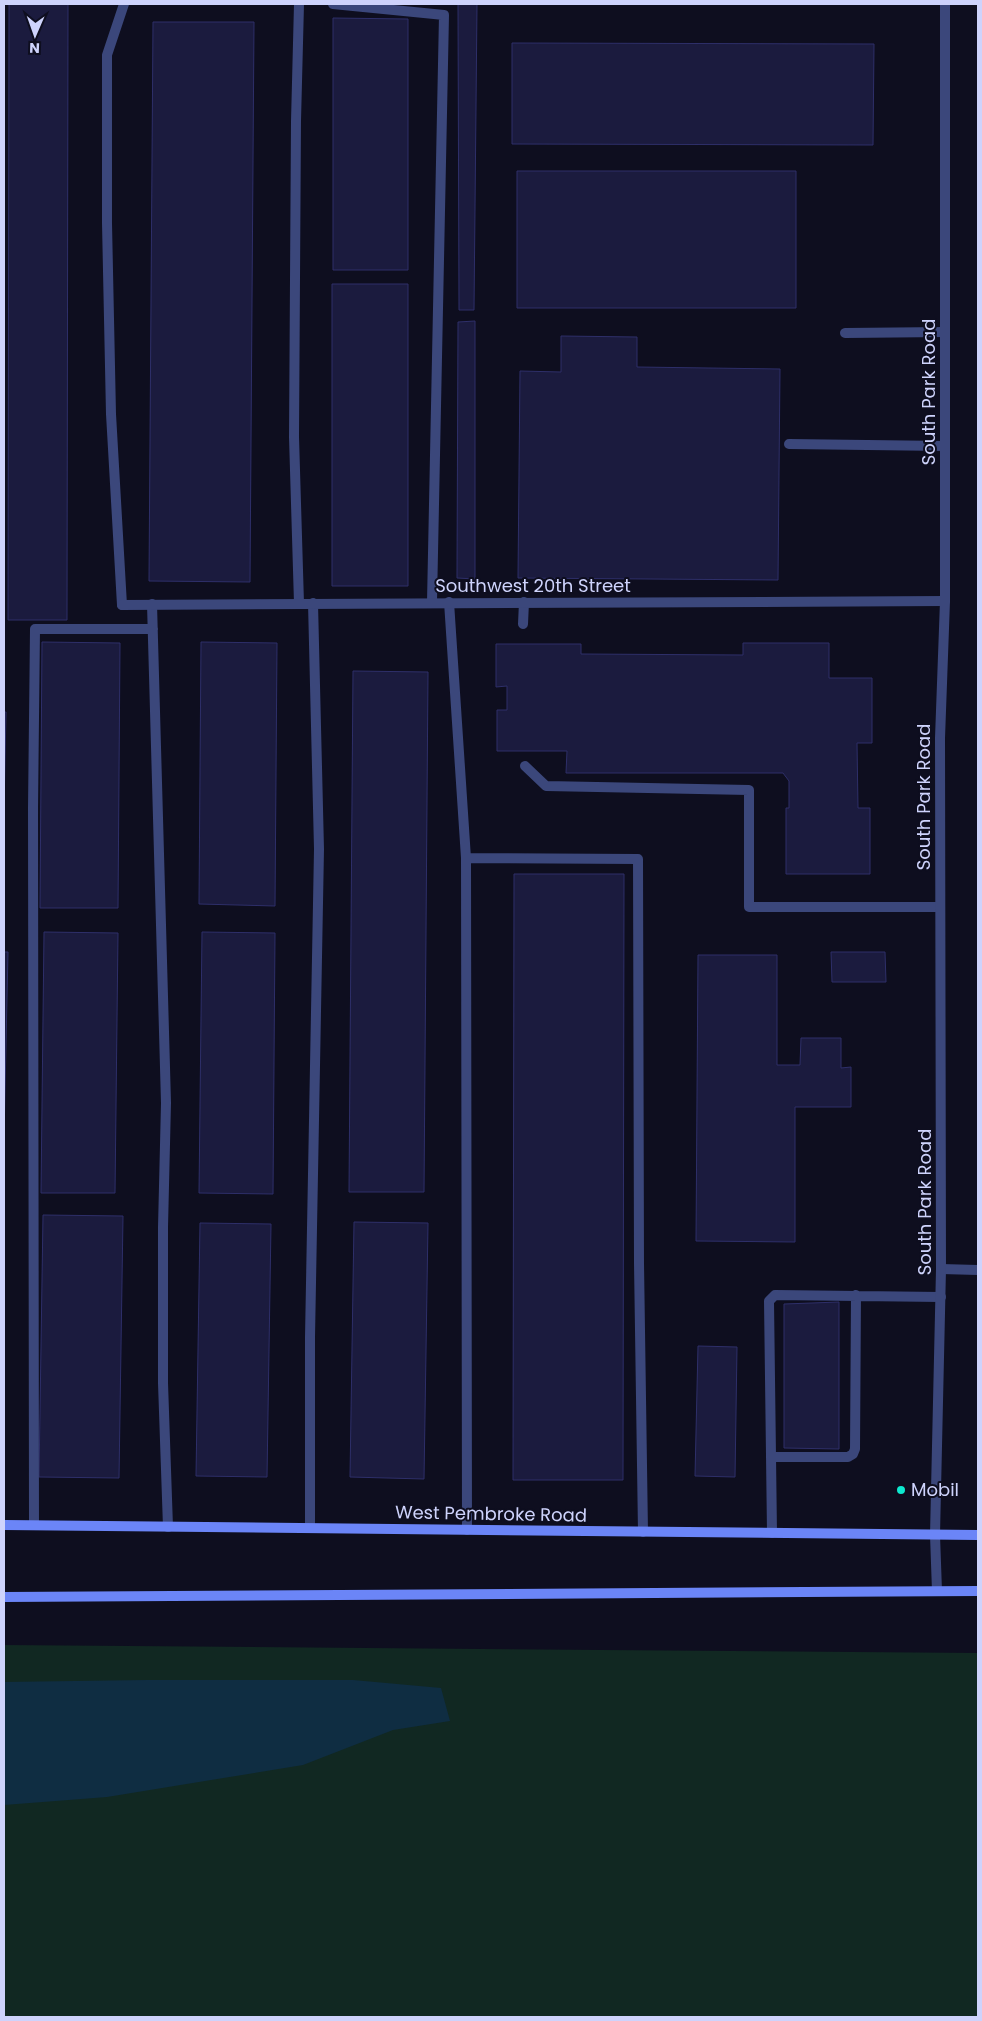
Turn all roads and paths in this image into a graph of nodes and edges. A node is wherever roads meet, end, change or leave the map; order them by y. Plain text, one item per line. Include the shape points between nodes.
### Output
1 (124, 4) edge
2 (299, 4) edge
3 (333, 4) edge
4 (945, 4) edge
5 (945, 332) junction
6 (845, 333) dead end
7 (789, 444) dead end
8 (945, 446) junction
9 (945, 600) junction
10 (432, 602) junction
11 (449, 602) junction
12 (524, 602) junction
13 (299, 603) junction
14 (313, 603) junction
15 (152, 604) junction
16 (524, 624) dead end
17 (153, 629) junction
18 (525, 766) dead end
19 (466, 858) junction
20 (940, 907) junction
21 (942, 1269) junction
22 (978, 1270) edge
23 (856, 1295) junction
24 (941, 1297) junction
25 (771, 1457) junction
26 (4, 1525) edge
27 (34, 1525) junction
28 (168, 1526) junction
29 (310, 1528) junction
30 (467, 1530) junction
31 (643, 1532) junction
32 (772, 1533) junction
33 (935, 1535) junction
34 (978, 1535) edge
35 (937, 1591) junction
36 (978, 1591) edge
37 (4, 1597) edge

1 - 15 street, Southwest 20th Street via 107,55 106,222 111,414 122,605
2 - 13 street via 294,437
3 - 10 street via 444,15
4 - 5 street, South Park Road
5 - 6 street
5 - 8 street, South Park Road
7 - 8 street
8 - 9 street, South Park Road
9 - 12 street, Southwest 20th Street
9 - 20 street, South Park Road via 940,738
10 - 11 street, Southwest 20th Street
10 - 14 street, Southwest 20th Street
11 - 12 street, Southwest 20th Street
11 - 19 street
12 - 16 street
13 - 14 street, Southwest 20th Street
13 - 15 street, Southwest 20th Street
14 - 29 street via 320,849 310,1337
15 - 17 street
17 - 27 street via 35,629
17 - 28 street via 166,1103 163,1382
18 - 20 street via 546,786 749,790 749,907
19 - 30 street
19 - 31 street via 638,859
20 - 21 street, South Park Road
21 - 22 street
21 - 24 street, South Park Road
23 - 24 street
23 - 25 street via 853,1454 848,1457
23 - 25 street via 772,1297
24 - 33 street, South Park Road
25 - 32 street
26 - 27 main road, West Pembroke Road
27 - 28 main road, West Pembroke Road
28 - 29 main road, West Pembroke Road
29 - 30 main road, West Pembroke Road
30 - 31 main road, West Pembroke Road
31 - 32 main road, West Pembroke Road
32 - 33 main road, West Pembroke Road
33 - 34 main road, West Pembroke Road
33 - 35 street, South Park Road
35 - 36 main road
35 - 37 main road

